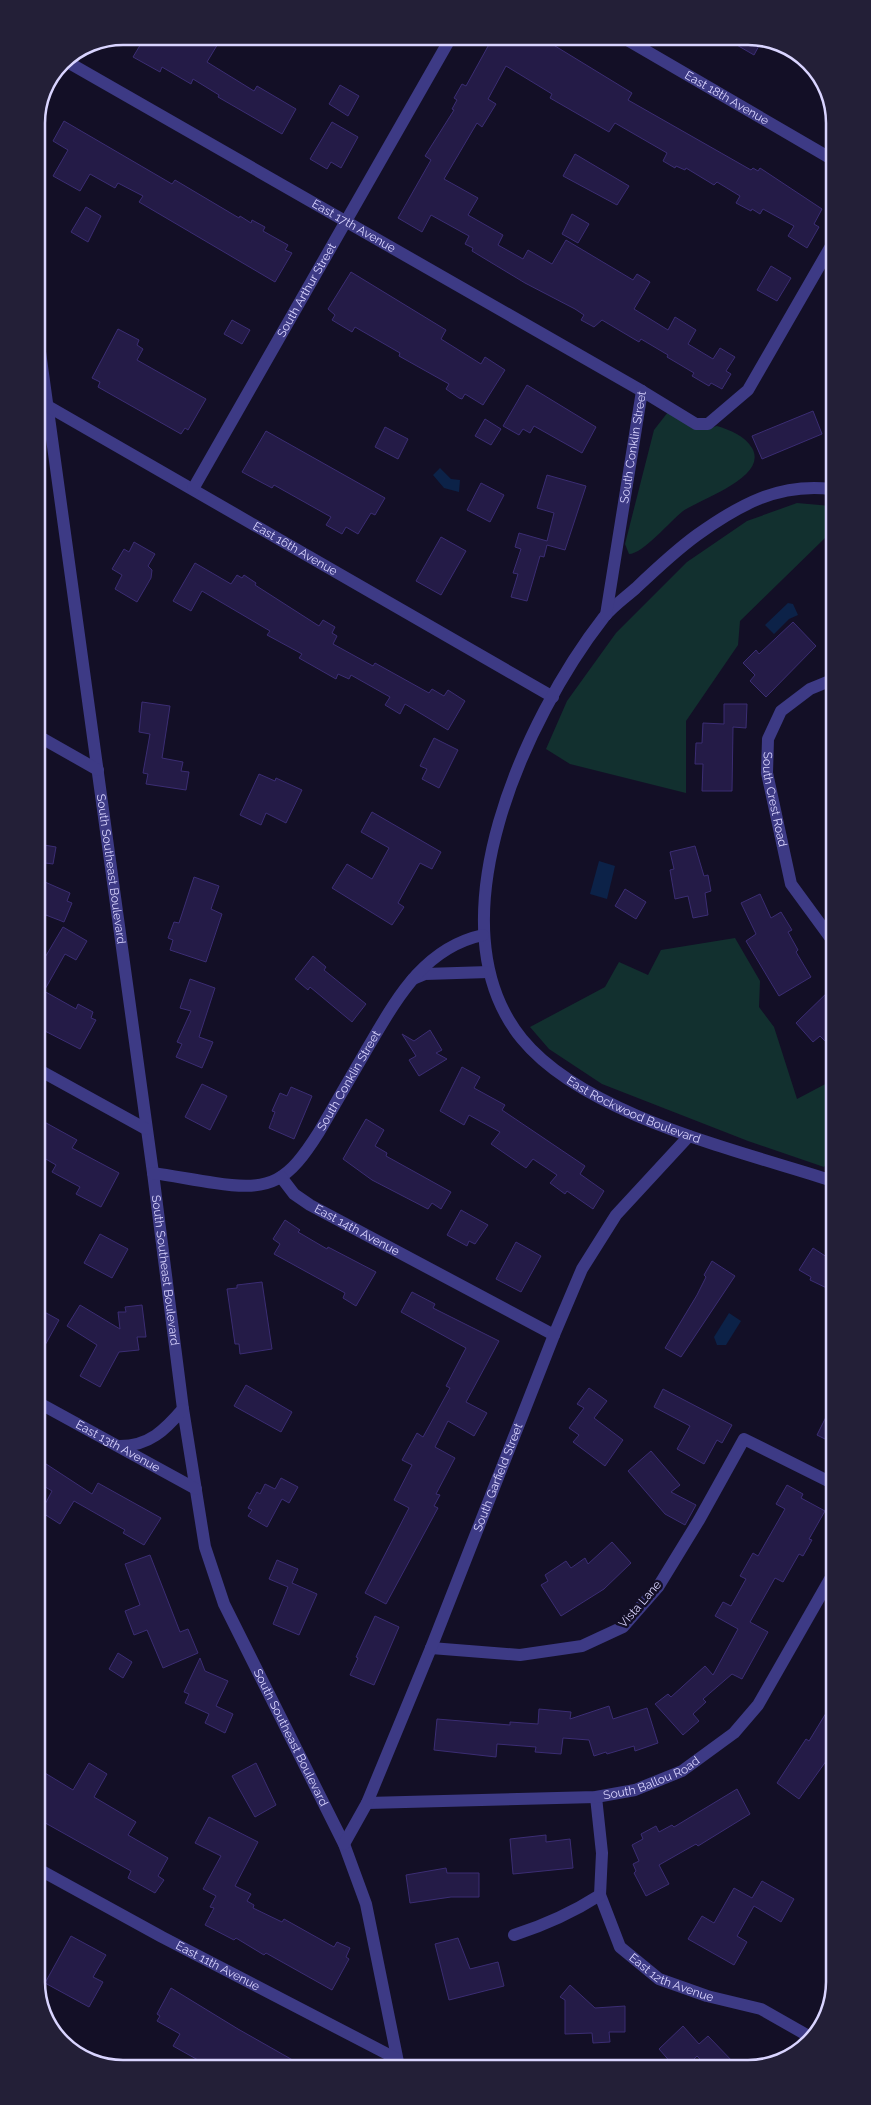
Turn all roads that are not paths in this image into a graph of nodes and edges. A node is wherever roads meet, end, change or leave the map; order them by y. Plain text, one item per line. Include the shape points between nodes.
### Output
1 (447, 45) edge
2 (636, 45) edge
3 (72, 65) edge
4 (826, 156) edge
5 (345, 222) junction
6 (826, 255) edge
7 (642, 391) junction
8 (45, 405) edge
9 (45, 423) edge
10 (826, 488) edge
11 (193, 489) junction
12 (606, 615) junction
13 (826, 682) edge
14 (553, 697) junction
15 (45, 740) edge
16 (98, 770) junction
17 (826, 932) edge
18 (483, 935) junction
19 (489, 972) junction
20 (410, 980) junction
21 (45, 1073) edge
22 (146, 1129) junction
23 (689, 1136) junction
24 (153, 1173) junction
25 (281, 1177) junction
26 (826, 1179) edge
27 (554, 1335) junction
28 (45, 1406) edge
29 (184, 1409) junction
30 (117, 1446) junction
31 (826, 1480) edge
32 (196, 1489) junction
33 (826, 1586) edge
34 (431, 1648) junction
35 (596, 1797) junction
36 (367, 1803) junction
37 (344, 1844) junction
38 (45, 1873) edge
39 (600, 1895) junction
40 (514, 1935) dead end
41 (805, 2034) edge
42 (392, 2060) edge
43 (397, 2060) edge

1 - 5 street, South Arthur Street
2 - 4 street, East 18th Avenue
3 - 5 street, East 17th Avenue
5 - 7 street, East 17th Avenue
5 - 11 street, South Arthur Street
6 - 7 street, South Conklin Street via 748,390 708,424 696,424
7 - 12 street, South Conklin Street
8 - 11 street, East 16th Avenue
9 - 16 street, South Southeast Boulevard
10 - 12 street via 811,487 762,496 721,519 678,550
11 - 14 street, East 16th Avenue
12 - 14 street, East Rockwood Boulevard via 575,658
13 - 17 street, South Crest Road via 810,689 781,712 768,739 767,773 792,884
14 - 18 street, East Rockwood Boulevard via 523,756 502,817 486,883
15 - 16 street
16 - 22 street, South Southeast Boulevard
18 - 19 street, East Rockwood Boulevard
18 - 20 street, South Conklin Street via 439,955
19 - 20 street via 425,974
19 - 23 street, East Rockwood Boulevard via 510,1022 545,1062 598,1096
20 - 25 street, South Conklin Street via 312,1144
21 - 22 street
22 - 24 street, South Southeast Boulevard
23 - 26 street, East Rockwood Boulevard
23 - 27 street, South Garfield Street via 616,1215 582,1270
24 - 25 street via 243,1187 260,1186
24 - 29 street, South Southeast Boulevard
25 - 27 street, East 14th Avenue via 294,1194 310,1205
27 - 34 street, South Garfield Street
28 - 30 street, East 13th Avenue
29 - 30 street via 167,1428 150,1440 134,1446
29 - 32 street, South Southeast Boulevard
30 - 32 street, East 13th Avenue
31 - 34 street, Vista Lane via 744,1439 658,1587 623,1627 582,1646 520,1655
32 - 37 street, South Southeast Boulevard via 204,1547 224,1604
33 - 35 street, South Ballou Road via 766,1691 734,1733 682,1772 635,1790
34 - 36 street, South Garfield Street
35 - 36 street, South Ballou Road
35 - 39 street, East 12th Avenue via 602,1853
36 - 37 street, South Garfield Street
37 - 43 street, South Southeast Boulevard via 366,1904
38 - 42 street, East 11th Avenue
39 - 40 street via 575,1912
39 - 41 street, East 12th Avenue via 620,1947 659,1979 707,1996 761,2009

